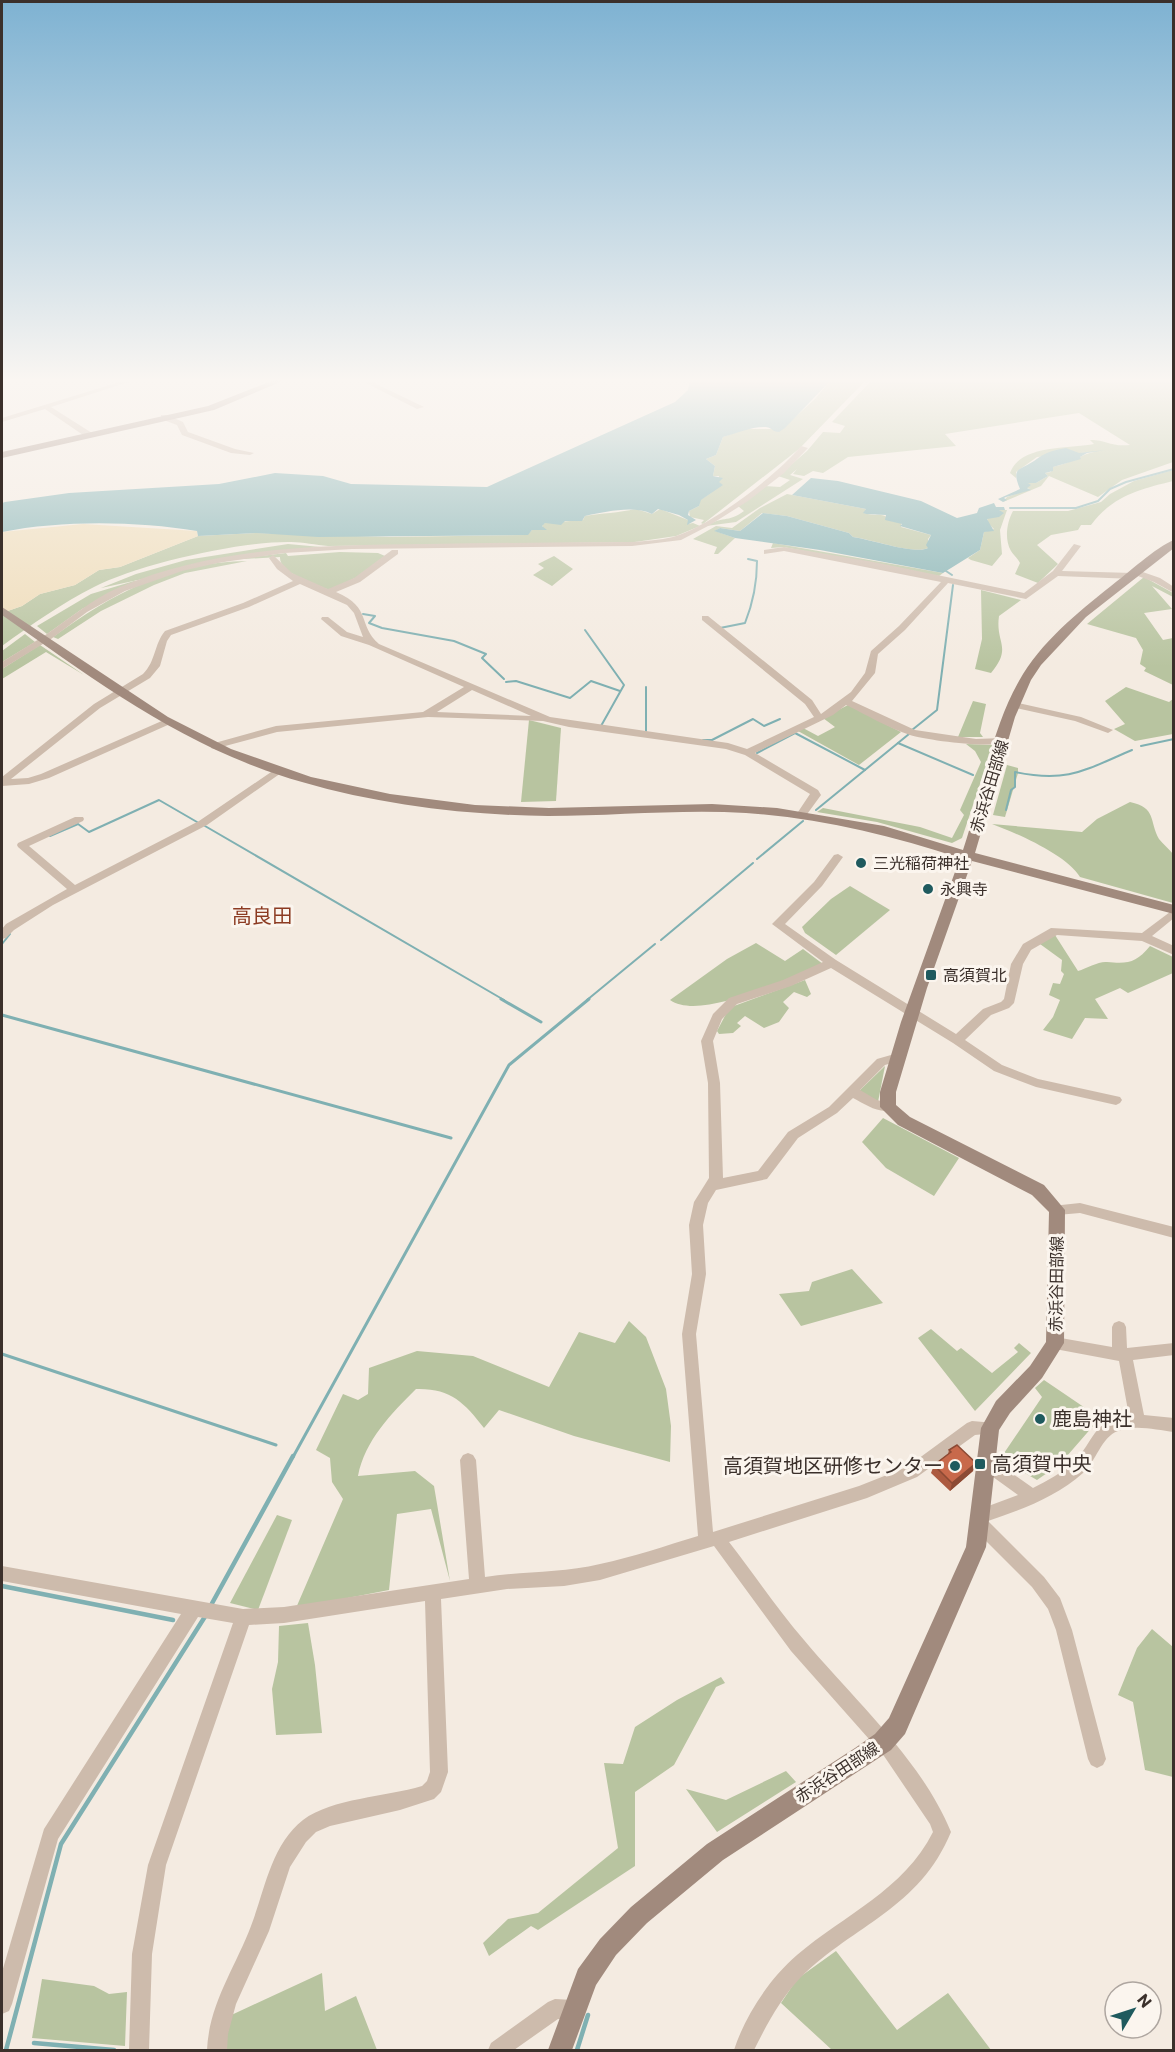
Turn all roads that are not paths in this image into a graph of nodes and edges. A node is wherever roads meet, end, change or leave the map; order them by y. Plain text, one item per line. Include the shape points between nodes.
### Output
1 (770, 476) edge
2 (1173, 543) edge
3 (1077, 546) dead end
4 (395, 552) dead end
5 (767, 552) dead end
6 (273, 558) dead end
7 (1056, 573) junction
8 (1136, 574) junction
9 (947, 580) junction
10 (298, 582) junction
11 (1173, 591) edge
12 (329, 592) junction
13 (2, 610) edge
14 (705, 618) dead end
15 (326, 619) dead end
16 (42, 638) junction
17 (369, 642) junction
18 (2, 666) edge
19 (471, 687) junction
20 (121, 691) junction
21 (845, 701) junction
22 (1014, 705) junction
23 (426, 715) junction
24 (819, 718) junction
25 (547, 719) junction
26 (167, 722) junction
27 (1108, 730) dead end
28 (1003, 741) junction
29 (214, 746) junction
30 (748, 753) junction
31 (277, 771) junction
32 (2, 782) edge
33 (801, 815) junction
34 (79, 819) dead end
35 (967, 855) junction
36 (838, 857) dead end
37 (75, 891) junction
38 (1173, 911) edge
39 (2, 935) edge
40 (1144, 937) junction
41 (1173, 951) edge
42 (832, 963) junction
43 (912, 1012) junction
44 (957, 1040) junction
45 (898, 1057) junction
46 (852, 1091) junction
47 (1116, 1100) dead end
48 (888, 1107) junction
49 (714, 1185) junction
50 (1057, 1210) junction
51 (1173, 1233) edge
52 (1119, 1327) dead end
53 (1055, 1343) junction
54 (1172, 1349) dead end
55 (1123, 1355) junction
56 (1137, 1421) junction
57 (1173, 1425) edge
58 (990, 1428) junction
59 (468, 1460) dead end
60 (987, 1464) junction
61 (1031, 1495) junction
62 (980, 1520) junction
63 (712, 1540) junction
64 (2, 1573) edge
65 (478, 1585) junction
66 (433, 1592) junction
67 (202, 1610) junction
68 (243, 1617) junction
69 (883, 1742) junction
70 (1097, 1759) dead end
71 (2, 2004) edge
72 (573, 2010) junction
73 (139, 2050) edge
74 (217, 2050) edge
75 (498, 2050) edge
76 (560, 2050) edge
77 (744, 2050) edge

1 - 16 street via 725,512 679,538 632,544 319,549 235,557 179,569 122,589
2 - 8 main road, 赤浜谷田部線
3 - 7 street
4 - 12 street via 357,580
5 - 9 street via 794,551
6 - 10 street
7 - 8 street
7 - 9 street via 1023,597
8 - 11 street via 1157,580
8 - 22 main road, 赤浜谷田部線 via 1050,647 1030,673
9 - 21 street via 874,653 870,673
10 - 12 street
10 - 20 street via 168,633 153,670
12 - 17 street via 356,608
13 - 16 main road
14 - 24 street via 809,702
15 - 17 street via 344,634
16 - 18 street
16 - 20 main road
17 - 19 street
19 - 23 street
19 - 25 street
20 - 26 main road
20 - 32 street
21 - 24 street
21 - 28 street via 913,733 976,742
22 - 27 street
22 - 28 main road, 赤浜谷田部線
23 - 25 street
23 - 29 street via 308,724
24 - 30 street
25 - 30 street via 728,746
26 - 29 main road
26 - 32 street via 45,776
28 - 35 main road, 赤浜谷田部線
29 - 31 main road
30 - 33 street via 814,792 816,795
31 - 33 main road via 385,797 486,810 747,810
31 - 37 street via 203,823
33 - 35 main road via 872,828
34 - 37 street via 22,845
35 - 38 main road
35 - 43 main road, 赤浜谷田部線
36 - 42 street via 818,884 778,924
37 - 39 street via 26,916
38 - 40 street
40 - 41 street
40 - 44 street via 1055,930 1047,934 1027,947 1017,964 1010,1000 987,1012
42 - 43 street
42 - 49 street via 733,1001 717,1017 707,1041 714,1083
43 - 44 street
43 - 45 main road, 赤浜谷田部線
44 - 47 street via 1016,1076
45 - 46 street via 881,1062
45 - 48 main road, 赤浜谷田部線
46 - 48 street
46 - 49 street via 833,1110 784,1142 762,1175
48 - 50 main road via 904,1121 1038,1190
49 - 63 street via 701,1202 696,1224 699,1275 689,1334
50 - 51 street via 1080,1208
50 - 53 main road, 赤浜谷田部線
52 - 55 street
53 - 55 street
53 - 58 main road, 赤浜谷田部線
54 - 55 street
55 - 56 street
56 - 57 street
56 - 61 street via 1113,1425 1078,1468
58 - 60 main road, 赤浜谷田部線
58 - 63 street via 972,1428 927,1463 889,1482
59 - 65 street
60 - 61 street
60 - 62 main road, 赤浜谷田部線
61 - 62 street
62 - 69 main road, 赤浜谷田部線 via 976,1546 964,1578 897,1726
62 - 70 street via 1054,1604
63 - 65 street via 600,1572
63 - 69 street
64 - 67 street
65 - 66 street
66 - 68 street via 284,1615
66 - 74 street via 439,1772 436,1783 432,1790 417,1797 326,1817 300,1835 278,1876 260,1929 225,2004
67 - 68 street
67 - 71 street via 50,1835
68 - 73 street via 157,1865 142,1954
69 - 72 main road, 赤浜谷田部線 via 715,1852 667,1890 608,1947 587,1978
69 - 77 street via 936,1818 942,1832 939,1840 929,1859 910,1880 805,1961 780,1986 761,2013
72 - 75 street via 555,2009
72 - 76 main road, 赤浜谷田部線

